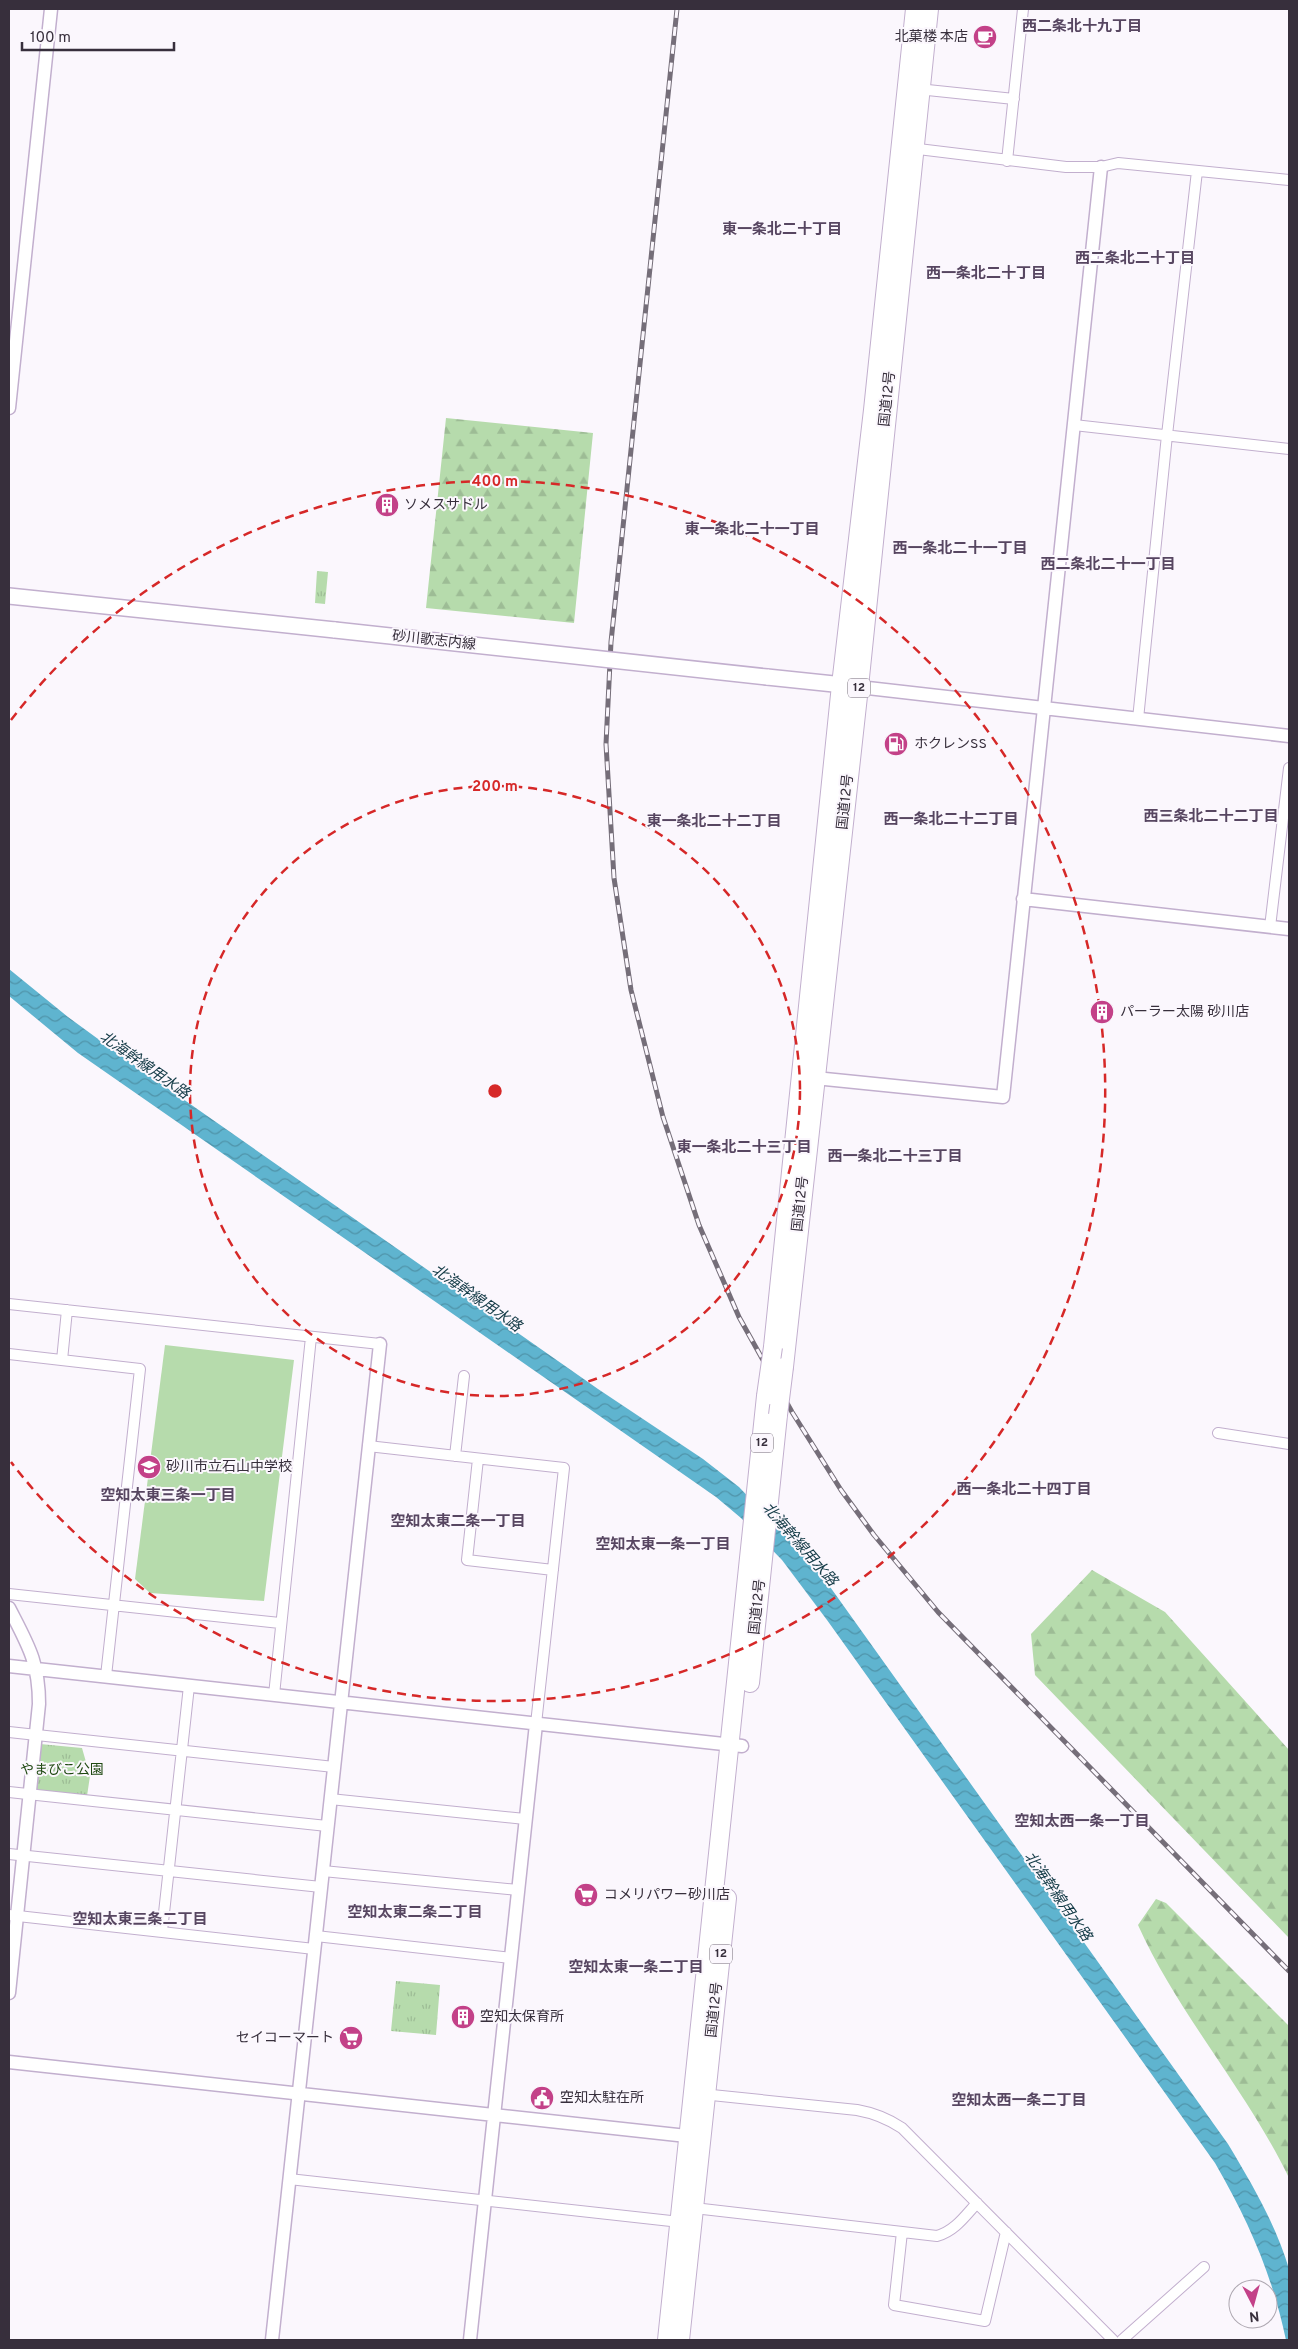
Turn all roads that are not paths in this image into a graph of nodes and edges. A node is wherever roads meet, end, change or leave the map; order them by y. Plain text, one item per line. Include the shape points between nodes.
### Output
1 (51, 9) edge
2 (915, 9) edge
3 (929, 9) edge
4 (1023, 9) edge
5 (914, 88) junction
6 (1014, 100) junction
7 (908, 148) junction
8 (1007, 161) junction
9 (1101, 167) junction
10 (1197, 170) junction
11 (1289, 180) edge
12 (9, 408) edge
13 (1074, 425) junction
14 (1167, 435) junction
15 (1289, 448) edge
16 (9, 596) edge
17 (841, 685) junction
18 (860, 687) junction
19 (1044, 708) junction
20 (1138, 719) junction
21 (1289, 736) edge
22 (1289, 768) edge
23 (1023, 899) junction
24 (1270, 928) junction
25 (1289, 929) edge
26 (815, 1078) junction
27 (9, 1304) edge
28 (67, 1310) junction
29 (311, 1337) junction
30 (380, 1344) joint
31 (9, 1354) edge
32 (62, 1360) junction
33 (464, 1376) dead end
34 (1218, 1432) dead end
35 (1289, 1444) edge
36 (368, 1446) junction
37 (456, 1456) junction
38 (478, 1458) junction
39 (764, 1493) junction
40 (553, 1570) junction
41 (9, 1594) edge
42 (114, 1606) junction
43 (9, 1608) edge
44 (280, 1623) junction
45 (9, 1666) edge
46 (37, 1669) junction
47 (106, 1676) junction
48 (189, 1686) junction
49 (274, 1695) junction
50 (342, 1704) junction
51 (536, 1724) junction
52 (9, 1732) edge
53 (36, 1735) junction
54 (737, 1746) junction
55 (181, 1750) junction
56 (334, 1767) junction
57 (9, 1792) edge
58 (30, 1794) junction
59 (330, 1799) junction
60 (175, 1810) junction
61 (526, 1819) junction
62 (327, 1826) junction
63 (9, 1854) edge
64 (23, 1856) junction
65 (169, 1871) junction
66 (323, 1871) junction
67 (321, 1887) junction
68 (518, 1890) junction
69 (13, 1916) edge
70 (162, 1932) junction
71 (315, 1943) junction
72 (510, 1958) junction
73 (9, 1993) edge
74 (9, 2062) edge
75 (299, 2094) junction
76 (700, 2094) junction
77 (494, 2115) junction
78 (695, 2137) junction
79 (289, 2179) junction
80 (484, 2200) junction
81 (977, 2203) junction
82 (694, 2208) junction
83 (680, 2222) junction
84 (902, 2232) junction
85 (1006, 2232) junction
86 (1204, 2267) dead end
87 (1107, 2338) edge
88 (272, 2340) edge
89 (470, 2340) edge
90 (667, 2340) edge
91 (680, 2340) edge
92 (1122, 2340) edge

1 - 12 street
2 - 5 highway, 国道12号 / 12
3 - 5 highway, 国道12号 / 12
4 - 6 street
5 - 6 street
5 - 7 highway, 国道12号 / 12
6 - 8 street
7 - 8 street
7 - 17 highway, 国道12号 / 12
7 - 18 highway, 国道12号 / 12
8 - 9 street
9 - 10 street via 1118,163
9 - 13 street
10 - 11 street
10 - 14 street
13 - 14 street
13 - 19 street
14 - 15 street
14 - 20 street
16 - 17 main road, 砂川歌志内線, bridge
17 - 18 main road, 砂川歌志内線
17 - 39 highway, 国道12号 / 12, bridge via 766,1396
18 - 19 street
18 - 26 highway, 国道12号 / 12
19 - 20 street
19 - 23 street
20 - 21 street
22 - 24 street
23 - 24 street
23 - 26 street via 1003,1097
24 - 25 street
26 - 39 highway, 国道12号 / 12, bridge via 784,1367
27 - 28 street
28 - 29 street
28 - 32 street
29 - 30 street
29 - 44 street
30 - 36 street
31 - 32 street
32 - 42 street via 140,1369
33 - 37 street
34 - 35 street
36 - 37 street
36 - 50 street
37 - 38 street
38 - 40 street via 564,1468
38 - 40 street via 467,1560
39 - 54 highway, 国道12号 / 12
40 - 51 street
41 - 42 street
42 - 44 street
42 - 47 street
43 - 46 street via 32,1652
44 - 49 street
45 - 46 street
46 - 47 street
46 - 53 street via 40,1704
47 - 48 street
48 - 49 street
48 - 55 street
49 - 50 street
50 - 51 street
50 - 56 street
51 - 54 street
51 - 61 street
52 - 53 street
53 - 55 street
53 - 58 street
54 - 76 highway, 国道12号 / 12
55 - 56 street
55 - 60 street
56 - 59 street
57 - 58 street
58 - 60 street
58 - 64 street
59 - 61 street
59 - 62 street
60 - 62 street
60 - 65 street
61 - 68 street
62 - 66 street
63 - 64 street
64 - 65 street
64 - 69 street
65 - 67 street
65 - 70 street
66 - 67 street
66 - 68 street
67 - 71 street
68 - 72 street
69 - 70 street
69 - 73 street
70 - 71 street
71 - 72 street
71 - 75 street
72 - 77 street
74 - 75 street
75 - 77 street
75 - 79 street
76 - 78 highway, 国道12号 / 12
76 - 81 street via 857,2110 881,2116 902,2128
77 - 78 street
77 - 80 street
78 - 82 highway, 国道12号 / 12
78 - 83 highway, 国道12号 / 12
79 - 80 street
79 - 88 street
80 - 83 street
80 - 89 street
81 - 84 street via 946,2233 937,2236
81 - 85 street
82 - 84 street
82 - 91 highway, 国道12号 / 12
83 - 90 highway, 国道12号 / 12
84 - 85 street via 894,2305 985,2321
85 - 87 street
86 - 92 street

